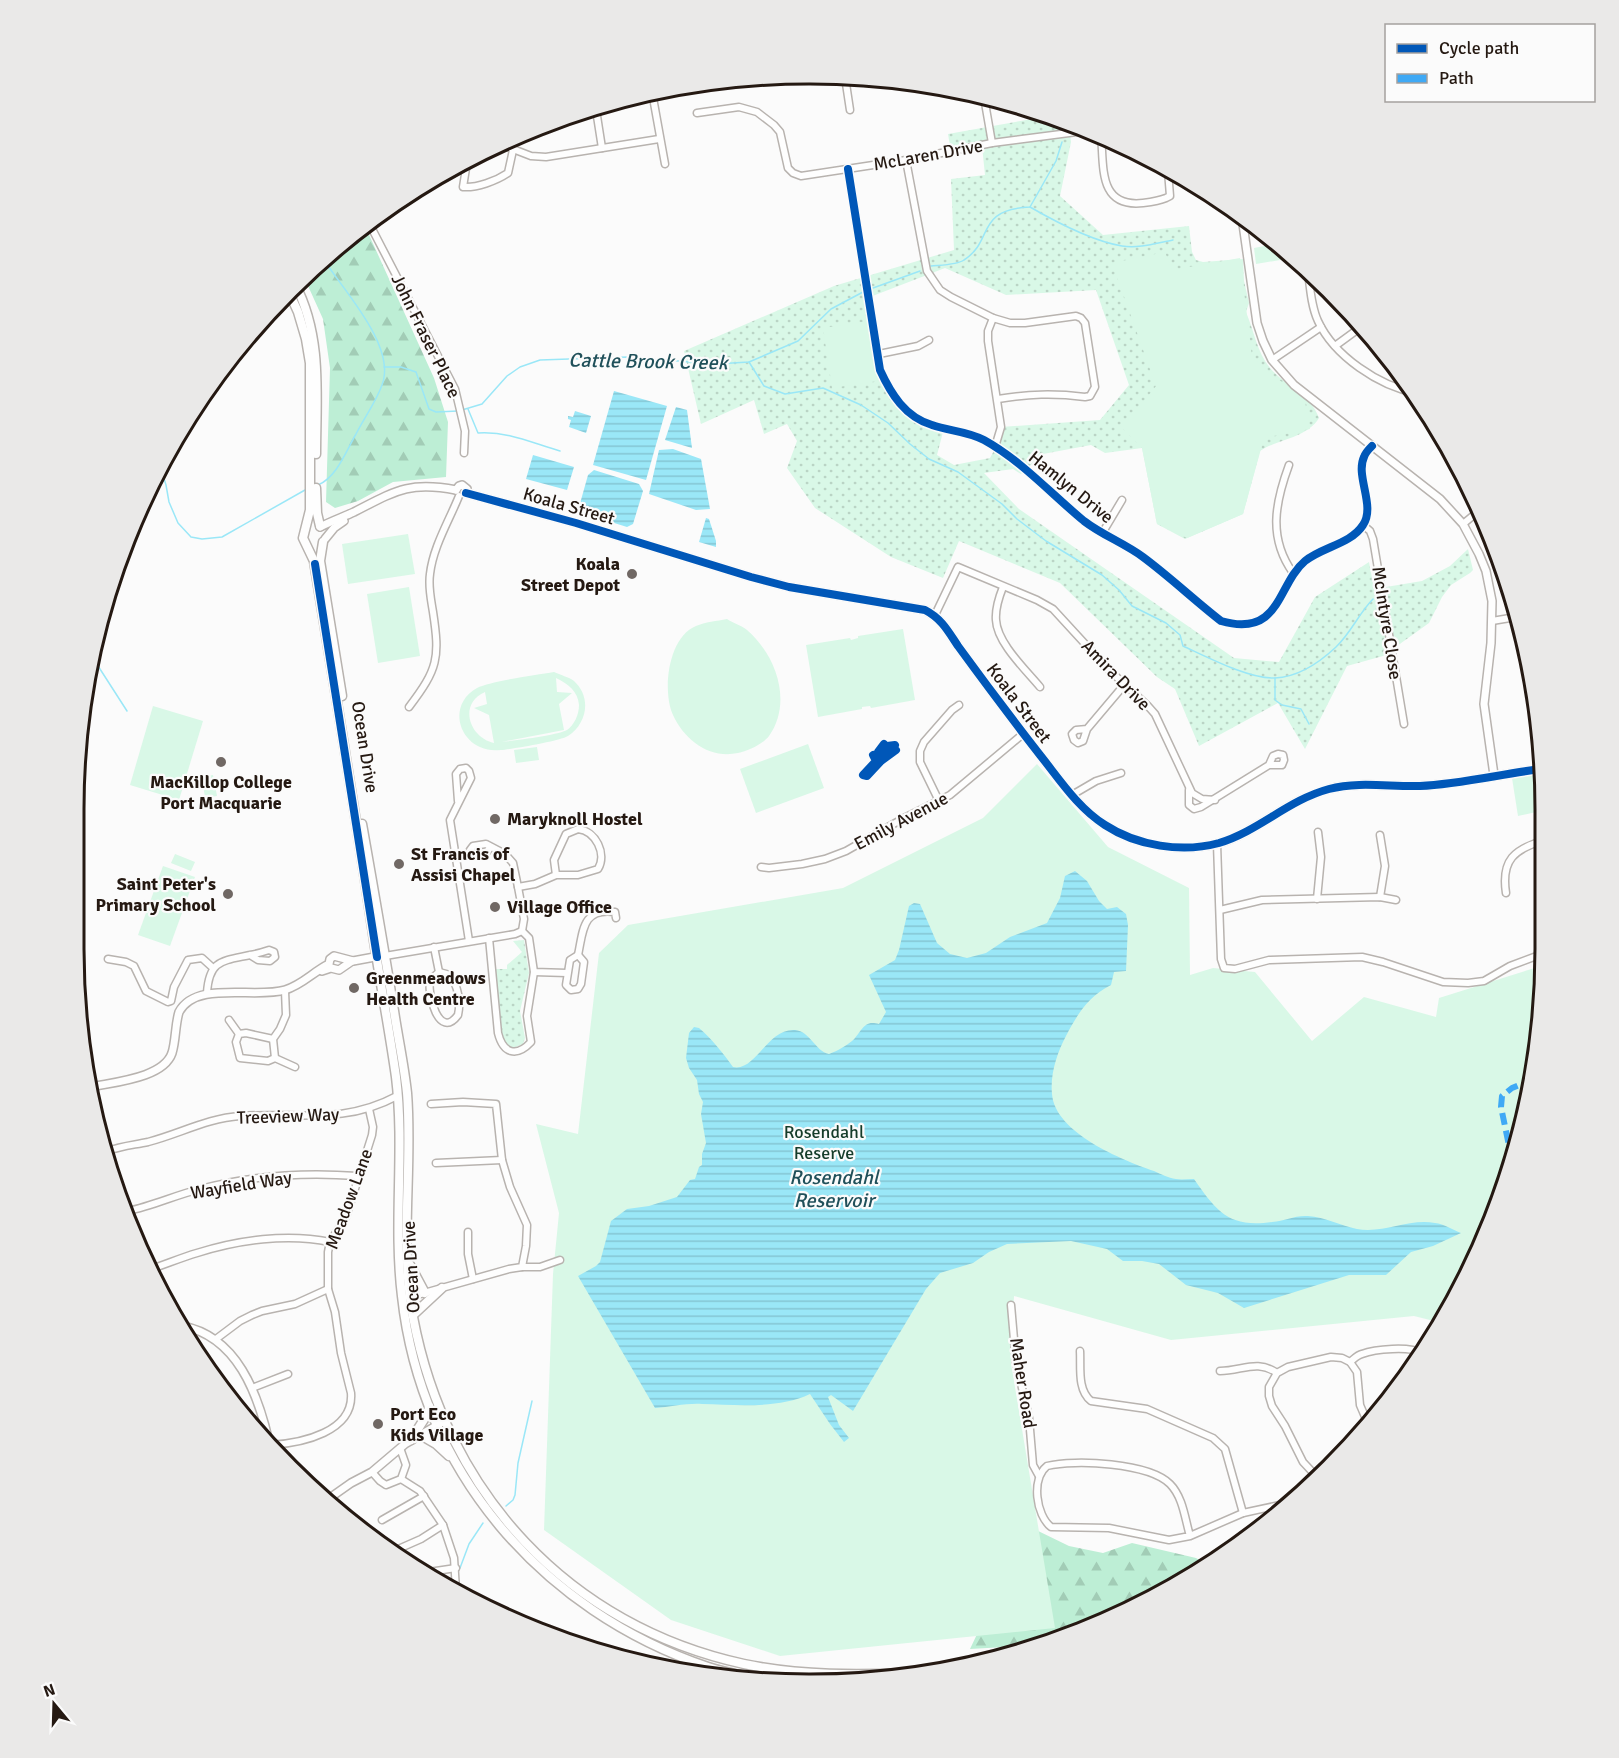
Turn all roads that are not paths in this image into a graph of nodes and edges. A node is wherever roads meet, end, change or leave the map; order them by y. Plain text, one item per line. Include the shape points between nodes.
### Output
1 (846, 86) edge
2 (653, 101) edge
3 (986, 106) edge
4 (850, 110) dead end
5 (697, 113) dead end
6 (597, 116) dead end
7 (1070, 133) edge
8 (659, 139) junction
9 (992, 143) junction
10 (1102, 146) edge
11 (602, 148) junction
12 (513, 150) joint
13 (906, 160) junction
14 (665, 164) dead end
15 (848, 169) junction
16 (466, 171) edge
17 (1169, 179) edge
18 (1244, 229) edge
19 (373, 230) edge
20 (1310, 284) edge
21 (299, 293) edge
22 (292, 300) edge
23 (993, 318) junction
24 (1321, 327) junction
25 (1355, 331) edge
26 (929, 340) dead end
27 (1335, 346) junction
28 (879, 354) junction
29 (1272, 360) junction
30 (1401, 390) edge
31 (998, 399) junction
32 (1372, 446) junction
33 (996, 447) junction
34 (464, 453) dead end
35 (1289, 465) dead end
36 (313, 472) junction
37 (460, 493) junction
38 (313, 495) junction
39 (1122, 500) dead end
40 (352, 513) junction
41 (1473, 516) edge
42 (1463, 524) junction
43 (1363, 525) junction
44 (320, 527) junction
45 (304, 530) junction
46 (1103, 532) junction
47 (324, 541) junction
48 (308, 545) junction
49 (1293, 573) junction
50 (1002, 587) junction
51 (935, 615) junction
52 (1509, 618) edge
53 (1492, 621) junction
54 (1125, 684) junction
55 (1040, 687) dead end
56 (959, 705) dead end
57 (409, 706) dead end
58 (1404, 724) dead end
59 (1087, 729) dead end
60 (1023, 734) junction
61 (1269, 765) dead end
62 (1533, 770) edge
63 (1121, 773) dead end
64 (1494, 775) junction
65 (1189, 789) junction
66 (1072, 795) junction
67 (1200, 799) junction
68 (1215, 800) junction
69 (458, 801) junction
70 (939, 801) junction
71 (1200, 808) junction
72 (1318, 832) dead end
73 (1380, 835) dead end
74 (1217, 843) junction
75 (1535, 844) edge
76 (488, 846) dead end
77 (761, 867) dead end
78 (556, 875) junction
79 (518, 887) junction
80 (1506, 893) dead end
81 (1380, 897) junction
82 (1317, 899) junction
83 (1396, 900) dead end
84 (1220, 910) junction
85 (616, 918) dead end
86 (522, 931) junction
87 (489, 938) junction
88 (469, 941) junction
89 (434, 947) junction
90 (250, 955) dead end
91 (578, 955) junction
92 (381, 956) junction
93 (1535, 957) edge
94 (108, 959) dead end
95 (342, 962) junction
96 (330, 966) junction
97 (213, 968) junction
98 (439, 972) junction
99 (534, 972) junction
100 (567, 973) junction
101 (285, 991) junction
102 (207, 993) junction
103 (229, 1020) dead end
104 (239, 1034) junction
105 (273, 1039) junction
106 (275, 1058) junction
107 (296, 1067) dead end
108 (97, 1086) edge
109 (393, 1099) junction
110 (432, 1104) dead end
111 (369, 1109) junction
112 (113, 1150) edge
113 (502, 1160) junction
114 (436, 1163) dead end
115 (357, 1176) junction
116 (133, 1209) edge
117 (468, 1232) dead end
118 (330, 1242) junction
119 (407, 1259) junction
120 (560, 1260) dead end
121 (158, 1266) edge
122 (522, 1267) junction
123 (473, 1279) junction
124 (442, 1288) junction
125 (328, 1289) junction
126 (425, 1293) junction
127 (406, 1298) junction
128 (1011, 1305) dead end
129 (412, 1315) junction
130 (192, 1328) edge
131 (216, 1339) junction
132 (1415, 1349) edge
133 (1080, 1351) dead end
134 (1350, 1362) junction
135 (1220, 1371) dead end
136 (1277, 1373) junction
137 (288, 1374) dead end
138 (252, 1388) junction
139 (429, 1406) junction
140 (1364, 1416) edge
141 (442, 1425) junction
142 (266, 1429) edge
143 (424, 1437) junction
144 (411, 1440) junction
145 (278, 1443) edge
146 (401, 1448) junction
147 (1033, 1461) junction
148 (456, 1462) junction
149 (1044, 1469) junction
150 (372, 1472) junction
151 (1312, 1472) edge
152 (1038, 1476) junction
153 (401, 1479) junction
154 (333, 1496) edge
155 (424, 1496) junction
156 (1272, 1507) edge
157 (1243, 1513) junction
158 (382, 1520) dead end
159 (443, 1525) junction
160 (1190, 1536) junction
161 (401, 1548) edge
162 (456, 1568) junction
163 (437, 1571) edge
164 (456, 1582) edge
165 (706, 1667) edge
166 (779, 1670) joint
167 (824, 1673) edge

1 - 4 street
2 - 8 street
3 - 9 street
5 - 15 street, McLaren Drive via 739,107 763,116 780,132 788,168 801,176
6 - 11 street
7 - 9 street, McLaren Drive
8 - 11 street
8 - 14 street
9 - 13 street, McLaren Drive
10 - 17 street via 1106,183 1111,195 1121,202 1170,196
11 - 12 street via 546,158
12 - 16 street via 508,173 474,187 463,187
13 - 15 street, McLaren Drive
13 - 23 street via 927,271 945,294
15 - 28 street, Hamlyn Drive
18 - 29 street via 1257,322
19 - 34 street, John Fraser Place via 455,389 465,430
20 - 24 street
21 - 36 main road via 308,315 315,353
22 - 36 main road via 308,349
23 - 31 street via 988,341
23 - 31 street via 1025,323 1081,318 1095,387 1085,397 1052,393
24 - 27 street
24 - 29 street
25 - 27 street
26 - 28 street
27 - 30 street via 1380,381
28 - 33 street, Hamlyn Drive via 880,370 888,387 911,416 964,432
29 - 32 street via 1294,385
31 - 33 street via 1001,427
32 - 42 street via 1428,488
32 - 43 street via 1362,463 1367,507
33 - 46 street, Hamlyn Drive
35 - 49 street via 1276,526 1279,547
36 - 38 main road
37 - 40 street, Koala Street via 408,487 381,496
37 - 51 street, Koala Street via 576,523 751,578 921,609
37 - 57 street via 430,574 436,658 429,680
38 - 44 main road
38 - 45 main road
39 - 46 street
40 - 44 street, Koala Street
40 - 47 street, Koala Street
41 - 42 street
42 - 53 street via 1486,571
43 - 49 street, Hamlyn Drive via 1350,537 1318,552
43 - 58 street, McIntyre Close via 1373,539
44 - 45 main road via 311,525
44 - 47 main road
45 - 48 main road
46 - 49 street, Hamlyn Drive via 1142,556 1221,621 1234,625 1265,617
47 - 48 main road via 314,547
47 - 92 main road, Ocean Drive via 320,561
48 - 92 main road, Ocean Drive via 314,561
50 - 51 street, Amira Drive via 958,567
50 - 54 street, Amira Drive via 1053,609
50 - 55 street via 996,611 998,629
51 - 60 street, Koala Street
52 - 53 street
53 - 64 street via 1484,704
54 - 59 street
54 - 65 street, Amira Drive via 1155,714
56 - 70 street via 920,751 920,762
60 - 66 street, Koala Street
60 - 70 street, Emily Avenue via 958,790
61 - 68 street
62 - 64 street, Koala Street
63 - 66 street
64 - 74 street, Koala Street via 1430,785 1332,789 1301,799 1246,833
65 - 67 street, Amira Drive
65 - 71 street via 1189,806
66 - 74 street, Koala Street via 1106,826 1134,838 1175,847
67 - 68 street
67 - 71 street
68 - 71 street
69 - 69 street via 456,774 466,768 471,778
69 - 88 street via 450,822
70 - 77 street, Emily Avenue via 834,856 784,867
72 - 82 street via 1321,857
73 - 81 street via 1385,866
74 - 84 street
75 - 80 street via 1508,861
76 - 79 street via 513,863
78 - 78 street via 553,863 566,834 578,829 591,833 601,856 598,869 578,875
78 - 79 street
79 - 86 street via 524,919
81 - 82 street
81 - 83 street
82 - 84 street via 1262,900
84 - 93 street via 1224,968 1269,960 1362,957 1443,982 1468,983 1484,981
85 - 91 street via 612,911 588,918
86 - 87 street
86 - 99 street via 529,938
87 - 88 street
87 - 99 street via 498,1033 503,1046 512,1051 522,1050 531,1042 528,1012
88 - 89 street
89 - 92 street
89 - 98 street
90 - 97 street via 227,959
91 - 100 street via 570,960
91 - 100 street via 584,962 578,989 568,989
92 - 95 street
92 - 109 main road, Ocean Drive via 393,1055
92 - 119 main road, Ocean Drive via 406,1093
94 - 97 street via 134,966 146,991 168,1002 188,960 202,958
95 - 96 street via 337,970
95 - 96 street via 338,956 332,957
96 - 101 street
97 - 102 street
98 - 98 street via 450,975 458,994 458,1016 449,1023 436,1014 429,989 430,980
99 - 100 street
101 - 102 street
101 - 105 street via 286,1015
102 - 108 street via 194,996 182,1006 172,1053 160,1068 147,1075
103 - 104 street
104 - 105 street
104 - 106 street via 236,1042 240,1058
105 - 106 street
106 - 107 street
109 - 111 street, Treeview Way
109 - 127 main road, Ocean Drive via 401,1167 399,1269
110 - 113 street via 496,1104
111 - 112 street, Treeview Way via 330,1116 232,1117
111 - 115 street, Meadow Lane via 372,1136
113 - 114 street
113 - 122 street via 526,1226
115 - 116 street, Wayfield Way via 321,1174 256,1179 202,1188
115 - 118 street, Meadow Lane via 346,1217
117 - 123 street
118 - 121 street via 292,1238 239,1243
118 - 125 street, Meadow Lane
119 - 126 main road
119 - 127 main road, Ocean Drive
120 - 122 street via 540,1268
122 - 123 street
123 - 124 street
124 - 126 street
124 - 129 main road
125 - 131 street via 295,1304 252,1315
125 - 145 street, Meadow Lane via 351,1393 349,1411 330,1430
126 - 127 street
127 - 129 main road, Ocean Drive
127 - 139 main road, Ocean Drive via 409,1344
128 - 147 street, Maher Road via 1016,1362 1029,1419
129 - 141 main road, Ocean Drive
130 - 131 street
131 - 138 street via 231,1354
132 - 134 street via 1364,1353
133 - 157 street via 1082,1389 1091,1401 1147,1409 1220,1443
134 - 136 street via 1331,1357
134 - 140 street via 1357,1372
135 - 136 street via 1258,1365
136 - 151 street via 1269,1387 1272,1406
137 - 138 street
138 - 142 street
139 - 141 main road, Ocean Drive
139 - 144 main road
141 - 143 street
141 - 144 street
141 - 148 main road, Ocean Drive
141 - 166 main road, Ocean Drive via 517,1534 592,1600 624,1620 678,1643 727,1660
143 - 146 street
143 - 148 main road
144 - 146 street
146 - 150 street
146 - 153 street via 406,1465
147 - 149 street
147 - 152 street, Maher Road
148 - 165 main road, Ocean Drive via 470,1489 537,1568 574,1598 629,1632
149 - 152 street
149 - 160 street via 1073,1463 1106,1464 1161,1477 1179,1497
150 - 153 street via 386,1485
150 - 154 street
152 - 160 street, Maher Road via 1040,1506 1051,1527 1109,1528 1162,1540
153 - 155 street
155 - 158 street
155 - 159 street
156 - 157 street
157 - 160 street
159 - 161 street
159 - 162 street
162 - 163 street
162 - 164 street
166 - 167 main road, Ocean Drive

